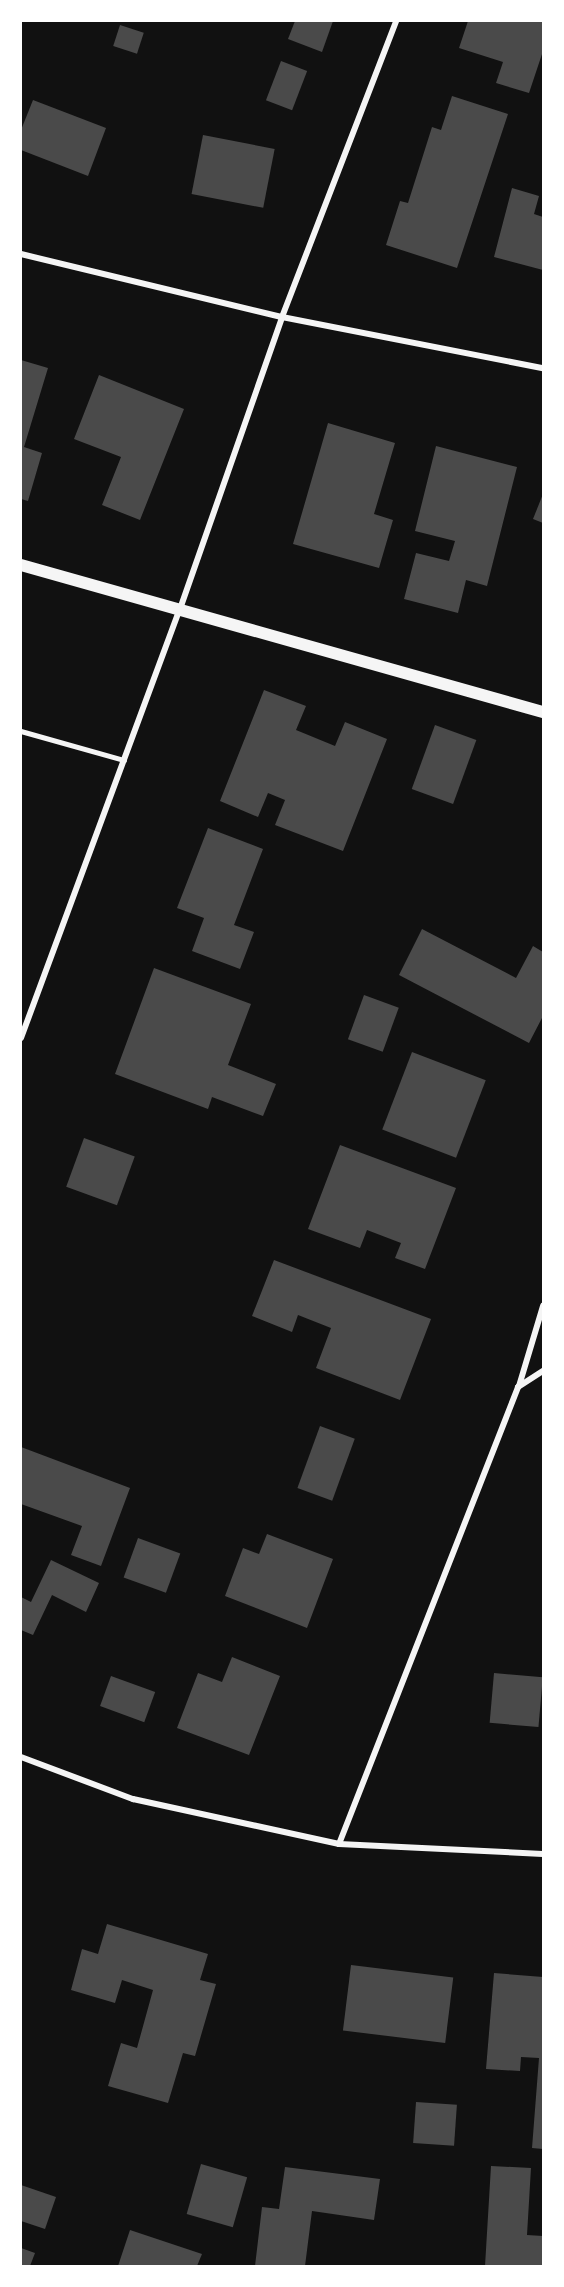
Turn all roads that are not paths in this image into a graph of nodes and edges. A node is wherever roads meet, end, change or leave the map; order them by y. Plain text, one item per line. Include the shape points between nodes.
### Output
1 (396, 21) edge
2 (21, 254) edge
3 (282, 317) junction
4 (543, 368) edge
5 (21, 565) edge
6 (180, 609) junction
7 (543, 712) edge
8 (21, 731) edge
9 (124, 760) junction
10 (21, 1038) edge
11 (543, 1306) edge
12 (543, 1371) edge
13 (518, 1387) junction
14 (21, 1757) edge
15 (339, 1844) junction
16 (543, 1854) edge

1 - 3 street
2 - 3 street
3 - 4 street
3 - 6 street
5 - 6 main road
6 - 7 main road
6 - 9 street
8 - 9 lane
9 - 10 street
11 - 13 street
12 - 13 street
13 - 15 street
14 - 15 street via 133,1799
15 - 16 street

